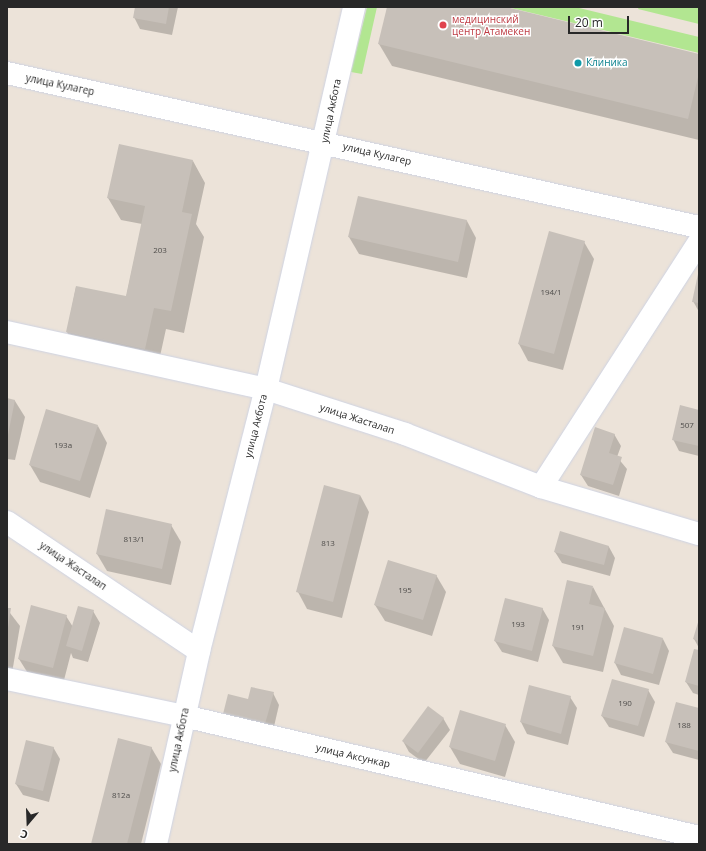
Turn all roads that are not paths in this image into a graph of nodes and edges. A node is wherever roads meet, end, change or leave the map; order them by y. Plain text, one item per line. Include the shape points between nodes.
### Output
1 (354, 7) edge
2 (7, 73) edge
3 (324, 143) junction
4 (699, 227) edge
5 (699, 242) edge
6 (7, 332) edge
7 (266, 389) junction
8 (541, 487) junction
9 (7, 522) edge
10 (699, 534) edge
11 (199, 651) junction
12 (7, 678) edge
13 (184, 716) junction
14 (699, 838) edge
15 (156, 844) edge

1 - 3 street, улица Акбота
2 - 3 street, улица Кулагер
3 - 4 street, улица Кулагер
3 - 7 street, улица Акбота
5 - 8 street
6 - 7 street, улица Жасталап
7 - 8 street, улица Жасталап via 405,434
7 - 11 street, улица Акбота
8 - 10 street, улица Жасталап
9 - 11 street, улица Жасталап
11 - 13 street, улица Акбота
12 - 13 street, улица Аксункар
13 - 14 street, улица Аксункар
13 - 15 street, улица Акбота

